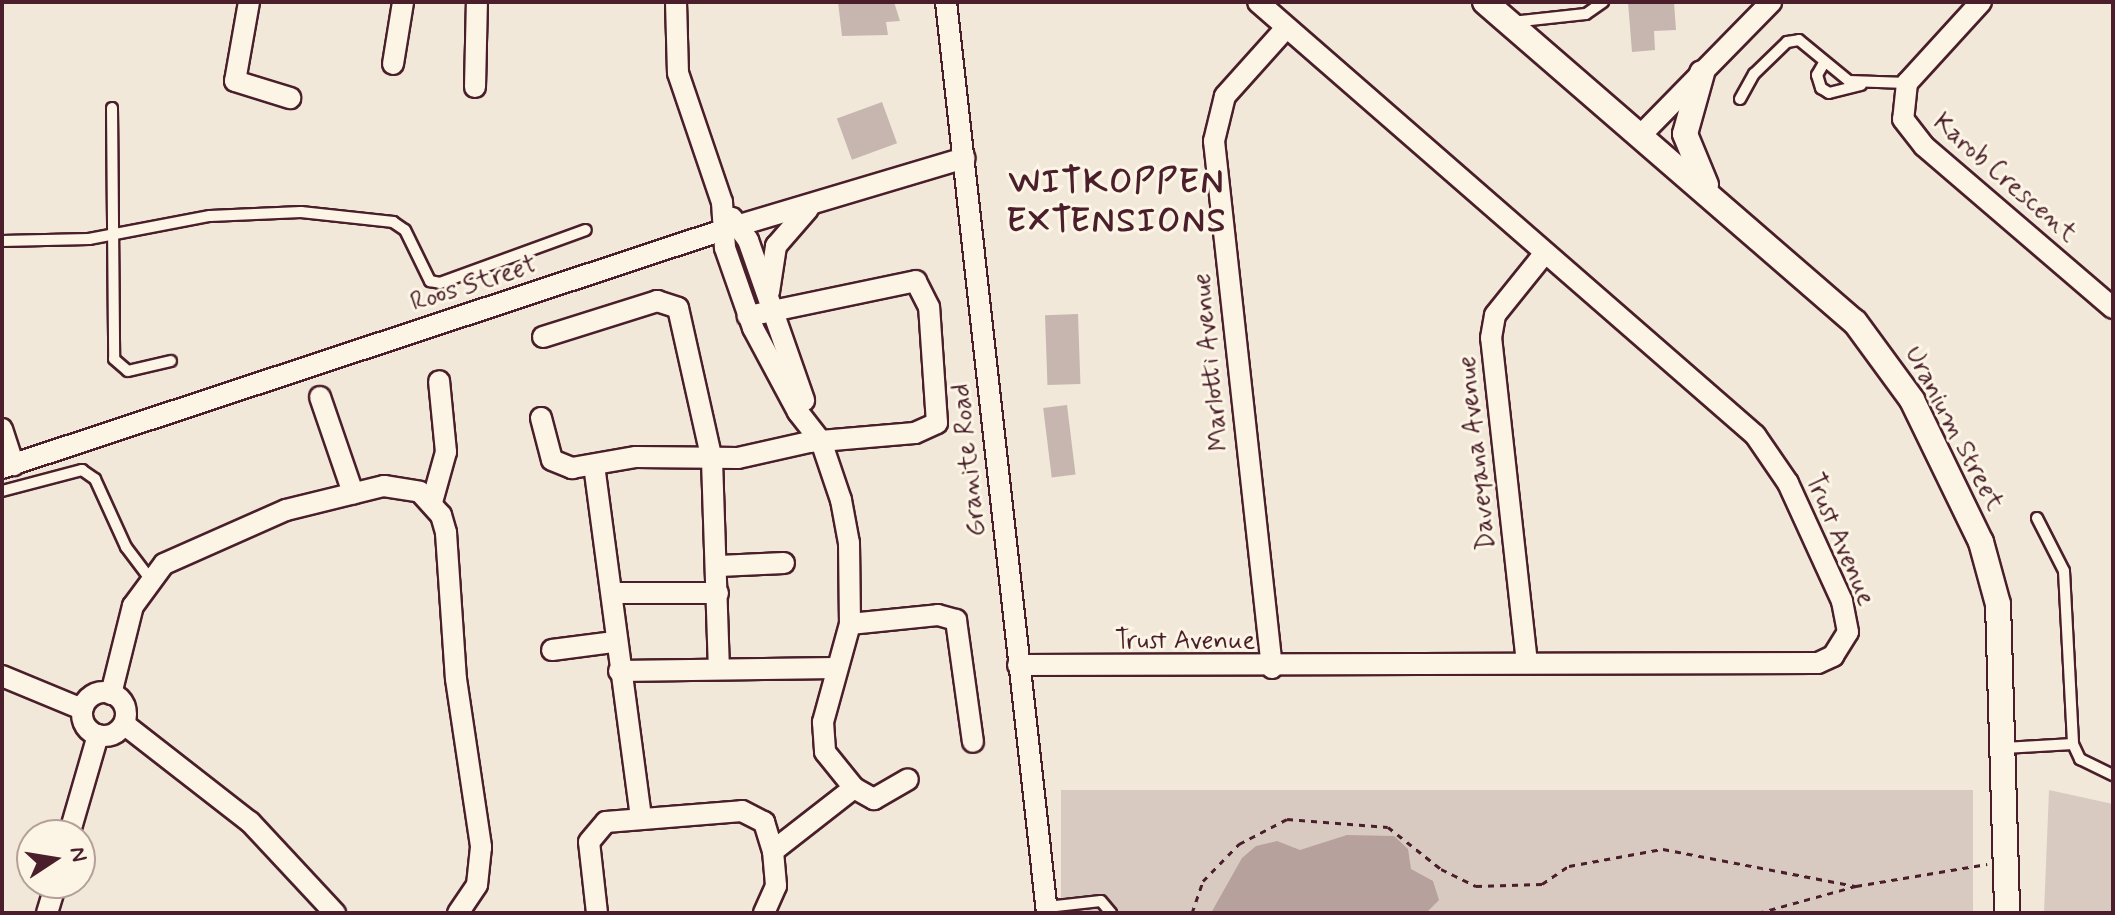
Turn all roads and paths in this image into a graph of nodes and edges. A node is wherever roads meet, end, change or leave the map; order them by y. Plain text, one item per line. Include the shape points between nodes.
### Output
1 (249, 2) edge
2 (403, 2) edge
3 (477, 2) edge
4 (655, 2) edge
5 (946, 2) edge
6 (1258, 2) edge
7 (1485, 2) edge
8 (1603, 2) edge
9 (1981, 2) edge
10 (1768, 3) edge
11 (676, 5) edge
12 (1507, 22) junction
13 (1286, 28) junction
14 (1824, 63) junction
15 (393, 64) dead end
16 (1702, 73) junction
17 (1907, 83) junction
18 (1861, 85) junction
19 (475, 87) dead end
20 (290, 98) dead end
21 (1740, 99) dead end
22 (112, 108) dead end
23 (1639, 137) junction
24 (965, 158) junction
25 (1714, 196) junction
26 (814, 204) junction
27 (730, 229) junction
28 (586, 230) dead end
29 (110, 235) junction
30 (2, 241) edge
31 (1544, 254) junction
32 (771, 304) junction
33 (2113, 308) edge
34 (748, 316) junction
35 (543, 337) dead end
36 (171, 361) dead end
37 (439, 381) dead end
38 (320, 397) dead end
39 (541, 418) dead end
40 (808, 424) junction
41 (2, 429) edge
42 (821, 441) junction
43 (712, 460) junction
44 (594, 465) junction
45 (8, 466) edge
46 (2, 491) edge
47 (353, 493) junction
48 (432, 502) junction
49 (2037, 518) dead end
50 (784, 563) dead end
51 (719, 566) junction
52 (149, 577) junction
53 (614, 593) junction
54 (718, 593) junction
55 (850, 624) junction
56 (614, 642) junction
57 (552, 650) dead end
58 (1527, 663) junction
59 (1018, 665) junction
60 (836, 668) junction
61 (1272, 668) junction
62 (719, 669) junction
63 (619, 671) junction
64 (2, 676) edge
65 (111, 694) junction
66 (82, 709) junction
67 (124, 724) junction
68 (98, 735) junction
69 (973, 742) dead end
70 (2073, 744) junction
71 (2004, 748) junction
72 (2113, 775) edge
73 (908, 779) dead end
74 (854, 788) junction
75 (74, 819) edge
76 (641, 819) junction
77 (773, 851) junction
78 (2007, 861) junction
79 (1856, 886) junction
80 (1047, 910) edge
81 (461, 912) edge
82 (335, 913) edge
83 (597, 913) edge
84 (764, 913) edge
85 (1111, 913) edge
86 (1192, 913) edge
87 (1758, 913) edge
88 (2007, 913) edge

1 - 20 street via 235,81
2 - 15 street
3 - 19 street
4 - 11 street
5 - 24 street, Granite Road
6 - 13 street, Trust Avenue
7 - 12 street, Uranium Street
8 - 12 lane via 1586,14
9 - 17 street
10 - 16 street
11 - 27 street via 678,73
12 - 23 street, Uranium Street
13 - 31 street, Trust Avenue
13 - 61 street, Marlotti Avenue via 1225,96 1214,141
14 - 18 lane
14 - 18 lane via 1817,75 1829,93
14 - 21 lane via 1799,40 1787,42 1754,74
16 - 23 street
16 - 25 street via 1685,134 1696,171
17 - 18 lane
17 - 33 street, Karob Crescent via 1902,105 1908,130
22 - 29 lane
23 - 25 street, Uranium Street
24 - 26 street, Roos Street
24 - 59 street, Granite Road
25 - 71 street, Uranium Street via 1872,339 1931,436 1981,542 1998,604
26 - 27 street, Roos Street
26 - 32 street via 776,246
27 - 32 street
27 - 34 street
27 - 45 street, Roos Street
28 - 29 lane via 440,283 430,281 405,230 393,222 301,212 236,214
29 - 30 lane
29 - 36 lane via 116,364 128,371
31 - 58 street, Daveyana Avenue via 1495,315 1491,338
31 - 58 street, Trust Avenue via 1755,435 1788,483 1842,601 1848,632 1833,656 1818,663
32 - 34 street
32 - 40 street
32 - 42 street via 908,279 922,285 937,423 915,433
34 - 40 street
35 - 43 street via 657,301 678,308
37 - 48 street via 446,452
38 - 47 street
39 - 44 street via 552,460 572,468
40 - 42 street
41 - 45 street
42 - 43 street
42 - 55 street via 849,543
43 - 44 street via 636,457
43 - 51 street
44 - 53 street
46 - 52 lane via 82,470 95,479 116,528
47 - 48 street via 405,487
47 - 52 street via 252,522 164,564
48 - 81 street via 446,533 456,679 481,847 477,885
49 - 70 lane via 2064,571
50 - 51 street
51 - 54 street
52 - 65 street via 133,606
53 - 54 street
53 - 56 street
54 - 62 street
55 - 60 street
55 - 69 street via 938,615 956,620
56 - 57 street
56 - 63 street
58 - 61 street, Trust Avenue
59 - 61 street, Trust Avenue
59 - 80 street, Granite Road
60 - 62 street
60 - 74 street via 823,739 830,762
62 - 63 street
63 - 76 street
64 - 66 street
65 - 66 street via 97,693
65 - 67 street via 123,705
66 - 68 street via 84,723
67 - 68 street via 114,734
67 - 82 street via 240,813
68 - 75 street
70 - 71 lane
70 - 72 lane via 2080,759
71 - 78 street, Uranium Street
73 - 74 street via 879,799
74 - 77 street
76 - 77 street via 750,812 764,822
76 - 83 street via 606,822 592,834
77 - 84 street via 776,886
78 - 79 path
78 - 88 street, Uranium Street
79 - 86 path via 1663,849 1569,866 1542,884 1476,886 1441,869 1388,827 1287,819 1239,844 1203,881
79 - 87 path
80 - 85 lane via 1101,901

